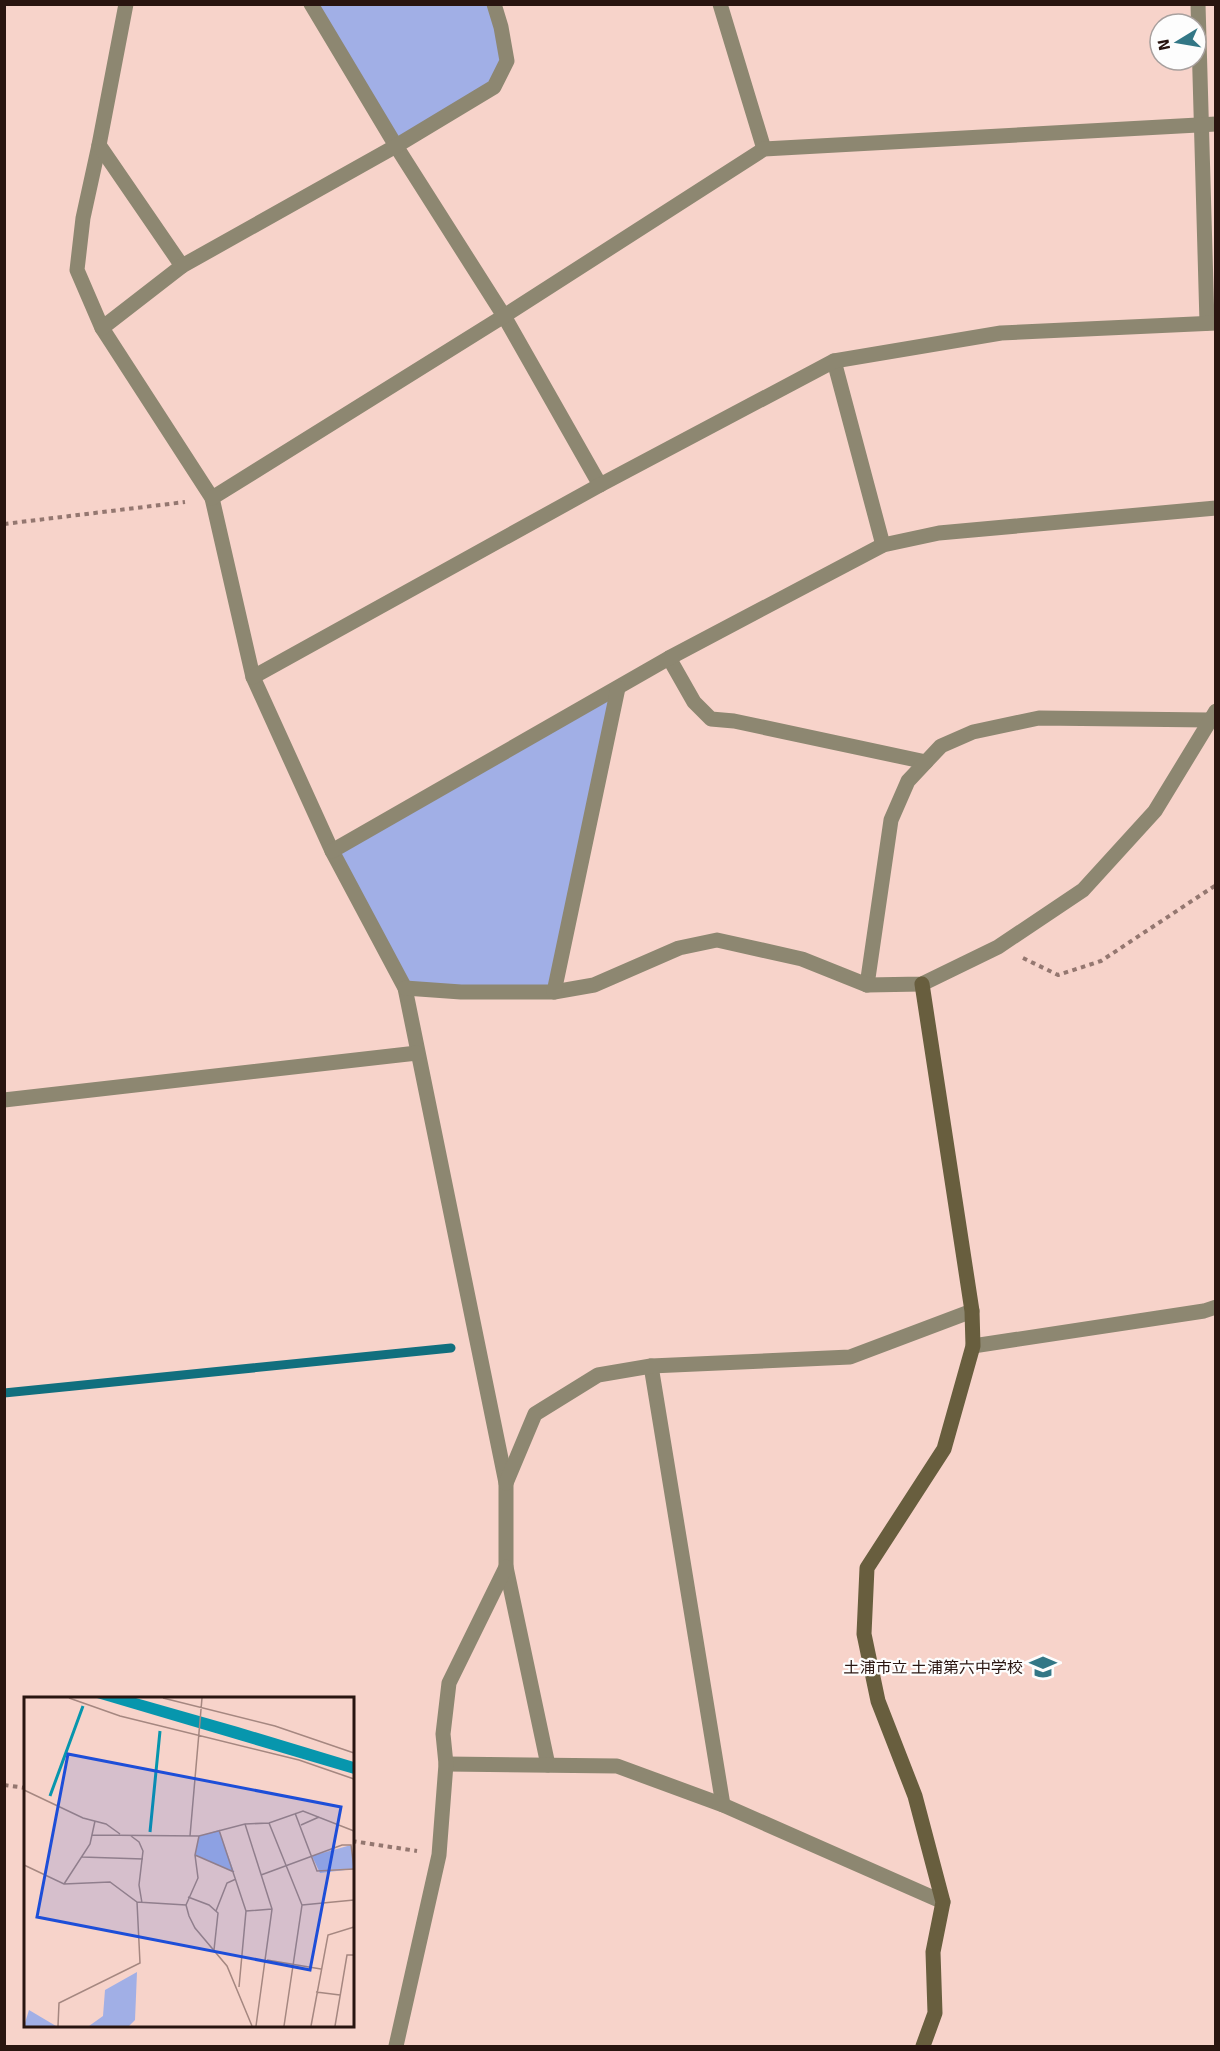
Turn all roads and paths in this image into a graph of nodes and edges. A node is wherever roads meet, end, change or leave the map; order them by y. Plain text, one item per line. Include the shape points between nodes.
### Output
1 (126, 4) edge
2 (311, 4) edge
3 (494, 4) edge
4 (720, 4) edge
5 (1198, 4) edge
6 (1208, 125) edge
7 (99, 145) junction
8 (396, 146) junction
9 (764, 149) junction
10 (182, 266) junction
11 (504, 316) junction
12 (1211, 323) edge
13 (102, 328) junction
14 (834, 361) junction
15 (600, 485) junction
16 (212, 498) junction
17 (1215, 508) edge
18 (4, 524) edge
19 (883, 544) junction
20 (669, 658) junction
21 (253, 677) junction
22 (618, 688) junction
23 (1212, 715) edge
24 (926, 762) junction
25 (332, 851) junction
26 (1215, 885) edge
27 (998, 947) junction
28 (922, 984) junction
29 (867, 985) junction
30 (405, 988) junction
31 (554, 992) junction
32 (417, 1053) junction
33 (4, 1100) edge
34 (1215, 1307) edge
35 (972, 1311) junction
36 (973, 1346) junction
37 (651, 1366) junction
38 (506, 1483) junction
39 (506, 1567) junction
40 (446, 1764) junction
41 (548, 1765) junction
42 (4, 1785) edge
43 (24, 1788) edge
44 (723, 1805) junction
45 (354, 1841) edge
46 (440, 1855) junction
47 (943, 1902) junction
48 (396, 2046) edge
49 (923, 2046) edge

1 - 7 street
2 - 8 street
3 - 8 street via 507,61 494,87
4 - 9 street
5 - 6 street
6 - 9 street
6 - 12 street
7 - 10 street
7 - 13 street via 83,218 77,270
8 - 10 street
8 - 11 street
9 - 11 street
10 - 13 street
11 - 15 street
11 - 16 street
12 - 14 street via 1001,333
13 - 16 street
14 - 15 street
14 - 19 street
15 - 21 street
16 - 18 path
16 - 21 street
17 - 19 street via 939,533
19 - 20 street
20 - 22 street
20 - 24 street via 694,702 711,719
21 - 25 street
22 - 25 street
22 - 31 street
23 - 24 street via 1039,718 973,732 941,746
23 - 27 street via 1155,811 1083,890
24 - 29 street via 908,781 891,820
25 - 30 street
26 - 27 path via 1101,961 1058,975
27 - 28 street
28 - 29 street
28 - 35 street
29 - 31 street via 802,959 717,940 679,948 594,985
30 - 31 street
30 - 32 street
32 - 33 street
32 - 38 street
34 - 36 street
35 - 36 street
35 - 37 street via 850,1357
36 - 47 street via 944,1449 867,1568 864,1634 878,1701 915,1796
37 - 38 street via 598,1375 535,1414
37 - 44 street
38 - 39 street
39 - 40 street via 449,1683 443,1734
39 - 41 street
40 - 41 street
40 - 46 street
41 - 44 street via 617,1766
42 - 43 path
44 - 47 street
45 - 46 path
46 - 48 street
47 - 49 street via 933,1952 935,2013

